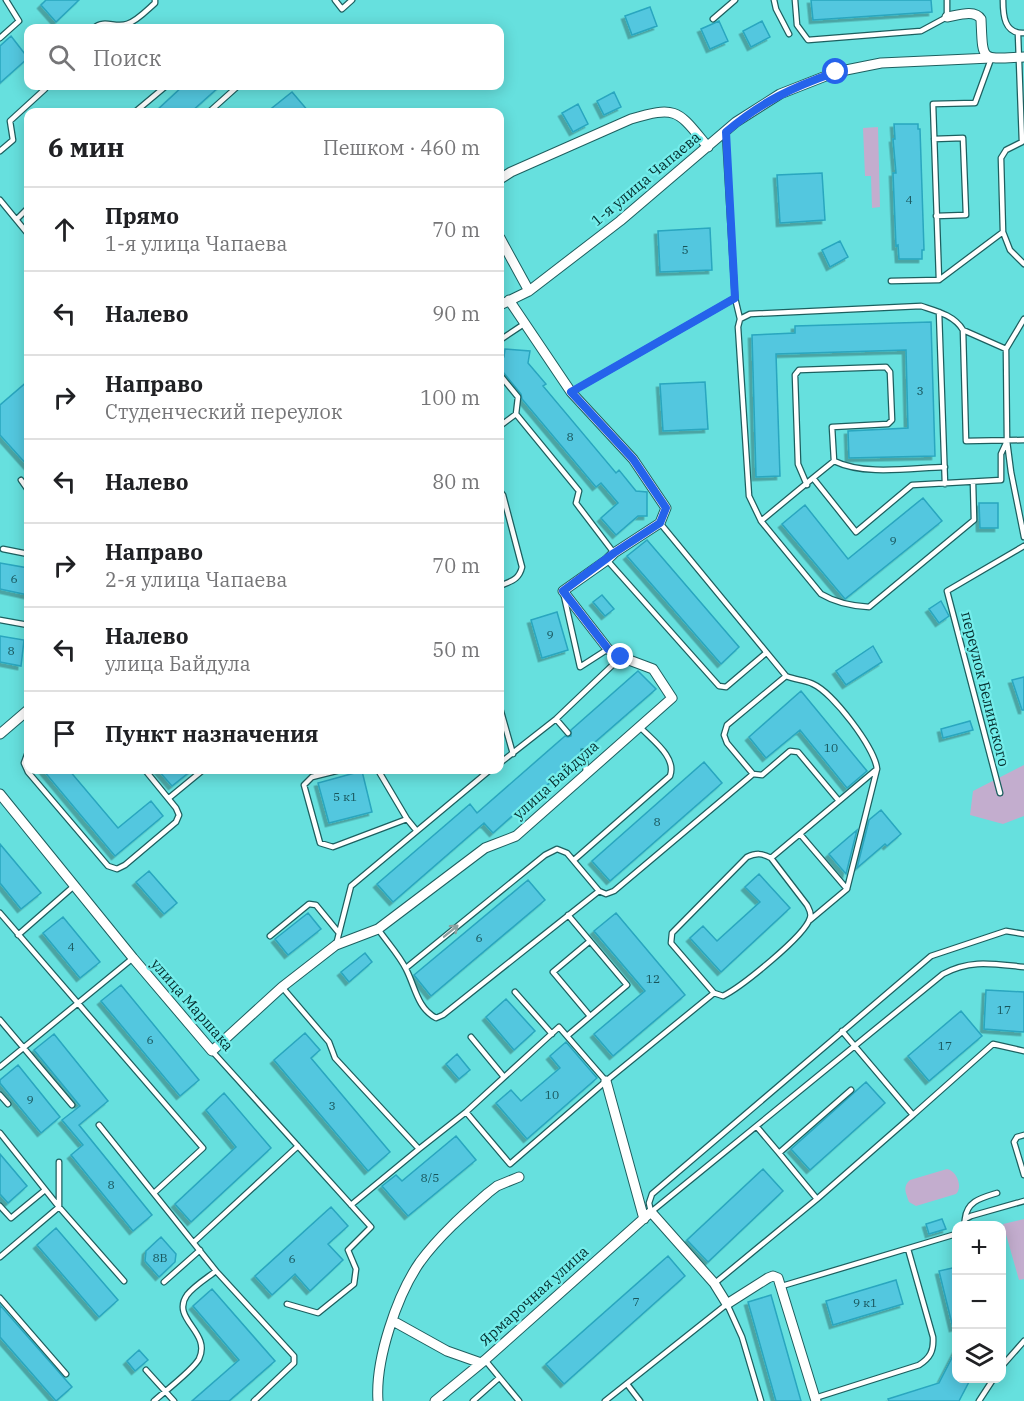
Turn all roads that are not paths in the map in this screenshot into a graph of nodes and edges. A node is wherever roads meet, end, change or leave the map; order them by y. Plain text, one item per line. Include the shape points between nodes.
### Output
1 (6, 0) edge
2 (155, 0) edge
3 (335, 0) edge
4 (352, 0) edge
5 (735, 0) edge
6 (774, 0) edge
7 (795, 0) edge
8 (947, 0) edge
9 (1003, 0) edge
10 (947, 17) junction
11 (713, 19) dead end
12 (127, 24) edge
13 (789, 34) dead end
14 (1021, 34) edge
15 (0, 38) edge
16 (1021, 57) edge
17 (991, 58) junction
18 (44, 90) edge
19 (161, 90) edge
20 (234, 90) edge
21 (24, 108) edge
22 (24, 108) edge
23 (140, 108) edge
24 (213, 108) edge
25 (726, 132) junction
26 (934, 139) junction
27 (1023, 142) edge
28 (708, 147) junction
29 (0, 151) edge
30 (504, 176) edge
31 (0, 200) edge
32 (24, 212) edge
33 (936, 216) junction
34 (17, 219) junction
35 (24, 229) edge
36 (1003, 232) junction
37 (504, 245) edge
38 (1024, 264) edge
39 (939, 280) junction
40 (891, 281) dead end
41 (529, 291) junction
42 (735, 298) junction
43 (509, 300) junction
44 (504, 303) edge
45 (939, 312) junction
46 (740, 319) junction
47 (1024, 319) edge
48 (524, 324) junction
49 (963, 330) junction
50 (504, 337) edge
51 (1006, 349) junction
52 (504, 380) edge
53 (571, 392) junction
54 (516, 414) junction
55 (504, 423) edge
56 (1024, 440) edge
57 (1007, 441) junction
58 (834, 461) junction
59 (945, 467) junction
60 (813, 478) junction
61 (21, 480) dead end
62 (974, 483) junction
63 (24, 484) edge
64 (945, 484) junction
65 (807, 485) junction
66 (504, 502) edge
67 (761, 520) junction
68 (660, 523) junction
69 (1024, 537) edge
70 (1024, 546) edge
71 (3, 549) dead end
72 (24, 553) edge
73 (610, 556) junction
74 (504, 584) edge
75 (563, 591) junction
76 (0, 620) edge
77 (24, 624) edge
78 (608, 649) junction
79 (766, 653) junction
80 (621, 657) junction
81 (786, 676) junction
82 (24, 713) edge
83 (555, 719) junction
84 (504, 722) edge
85 (640, 727) junction
86 (568, 733) dead end
87 (0, 734) edge
88 (584, 752) dead end
89 (513, 754) junction
90 (504, 760) edge
91 (877, 769) junction
92 (586, 773) junction
93 (30, 774) edge
94 (148, 774) edge
95 (198, 774) edge
96 (324, 774) edge
97 (380, 774) edge
98 (483, 774) edge
99 (753, 774) junction
100 (1000, 793) dead end
101 (0, 794) edge
102 (169, 798) junction
103 (839, 801) junction
104 (406, 819) junction
105 (416, 830) junction
106 (800, 834) junction
107 (771, 858) junction
108 (574, 860) junction
109 (74, 886) junction
110 (847, 889) junction
111 (599, 891) junction
112 (0, 913) edge
113 (568, 915) junction
114 (810, 920) junction
115 (378, 929) junction
116 (339, 933) junction
117 (1024, 934) edge
118 (18, 935) junction
119 (270, 936) dead end
120 (590, 941) junction
121 (336, 945) junction
122 (133, 958) junction
123 (1024, 967) edge
124 (406, 968) junction
125 (282, 987) junction
126 (515, 992) dead end
127 (714, 993) junction
128 (76, 1003) junction
129 (590, 1016) junction
130 (0, 1020) edge
131 (842, 1031) junction
132 (552, 1034) junction
133 (567, 1036) junction
134 (471, 1037) dead end
135 (855, 1046) junction
136 (24, 1048) junction
137 (212, 1051) junction
138 (1024, 1051) edge
139 (0, 1068) edge
140 (504, 1077) junction
141 (606, 1081) junction
142 (851, 1090) dead end
143 (0, 1095) edge
144 (8, 1104) dead end
145 (72, 1105) dead end
146 (466, 1112) junction
147 (913, 1115) junction
148 (99, 1125) dead end
149 (757, 1127) junction
150 (0, 1133) edge
151 (1024, 1135) edge
152 (298, 1146) junction
153 (419, 1149) junction
154 (779, 1153) junction
155 (59, 1162) dead end
156 (1024, 1175) edge
157 (519, 1178) dead end
158 (45, 1190) junction
159 (154, 1193) junction
160 (997, 1193) dead end
161 (817, 1199) junction
162 (1024, 1201) edge
163 (351, 1205) junction
164 (0, 1206) edge
165 (59, 1207) junction
166 (648, 1215) junction
167 (964, 1221) edge
168 (965, 1221) edge
169 (952, 1236) edge
170 (194, 1242) junction
171 (908, 1249) junction
172 (200, 1250) junction
173 (0, 1257) edge
174 (216, 1271) junction
175 (124, 1281) dead end
176 (164, 1282) dead end
177 (714, 1283) junction
178 (782, 1286) junction
179 (0, 1298) edge
180 (287, 1304) dead end
181 (727, 1304) junction
182 (393, 1321) junction
183 (1024, 1341) edge
184 (1006, 1360) edge
185 (483, 1361) junction
186 (146, 1370) dead end
187 (66, 1374) dead end
188 (499, 1378) junction
189 (991, 1383) edge
190 (627, 1384) junction
191 (165, 1391) junction
192 (816, 1399) edge
193 (154, 1401) edge
194 (174, 1401) edge
195 (254, 1401) edge
196 (378, 1401) edge
197 (435, 1401) edge
198 (473, 1401) edge
199 (519, 1401) edge
200 (605, 1401) edge
201 (640, 1401) edge
202 (761, 1401) edge
203 (979, 1401) edge

1 - 15 lane via 19,21
2 - 12 lane
3 - 4 lane via 342,9
5 - 11 lane
6 - 13 lane
7 - 10 lane via 797,25 808,40 921,31
8 - 10 lane
9 - 14 lane via 1008,28
10 - 17 street via 979,15 982,51
14 - 16 lane
16 - 17 street, 1-я улица Чапаева
16 - 27 lane
17 - 25 street, 1-я улица Чапаева via 881,63 836,72 773,98
17 - 26 lane via 975,103 933,104
18 - 21 lane
19 - 23 lane
20 - 24 lane
22 - 29 lane via 10,121 13,140
25 - 28 street, 1-я улица Чапаева
25 - 42 lane
26 - 33 lane
26 - 33 lane via 963,138 966,215
27 - 36 lane via 1006,150 1001,158
28 - 30 street via 679,114 648,114
28 - 41 street, 1-я улица Чапаева
31 - 34 lane
32 - 34 lane
33 - 39 lane
34 - 35 lane
36 - 38 lane via 1010,250
36 - 39 lane
37 - 41 street
39 - 40 lane
41 - 43 street, 1-я улица Чапаева
42 - 46 lane
42 - 53 lane
43 - 44 street, 1-я улица Чапаева
43 - 48 street
45 - 46 lane via 921,306 750,314
45 - 49 lane via 958,321
45 - 59 lane
46 - 67 lane via 749,496
47 - 51 lane
48 - 50 lane
48 - 53 street
49 - 51 lane
49 - 57 lane via 966,441
51 - 57 lane
52 - 54 lane via 518,397
53 - 68 street via 633,459 666,508
54 - 55 lane
54 - 73 lane via 579,491 576,503
56 - 57 lane
57 - 62 lane via 1001,454 1001,480
57 - 69 lane
58 - 59 lane via 864,469
58 - 60 lane
58 - 65 lane via 832,426 888,424 892,420 890,372 886,367 799,370 795,375 798,464
59 - 64 lane
60 - 64 lane via 856,532 912,485
60 - 65 lane
61 - 63 lane
62 - 64 lane
62 - 67 lane via 974,520 869,607 833,601 821,594
65 - 67 lane
66 - 74 lane via 522,567 520,576
68 - 73 street
68 - 79 lane
70 - 100 lane, переулок Белинского via 947,591
71 - 72 lane
73 - 75 street
73 - 79 lane via 719,686 726,687
75 - 78 street, улица Байдула
75 - 78 lane via 580,667
76 - 77 lane
78 - 80 street, улица Байдула
79 - 81 lane
80 - 83 lane
80 - 85 street, улица Байдула via 653,669 672,698
81 - 91 lane via 813,684 826,693 863,736
81 - 99 lane via 727,725 727,743
82 - 87 street
83 - 86 lane
83 - 89 lane
84 - 89 lane
85 - 92 street, улица Байдула
85 - 108 lane via 670,758 670,777
88 - 92 lane
89 - 90 lane
91 - 103 lane
91 - 110 lane
92 - 115 street, улица Байдула via 516,836 485,848
93 - 102 lane via 108,866 117,869 176,822 179,816
94 - 102 lane
95 - 102 lane
96 - 104 lane via 312,777 304,785 320,843 333,848
97 - 104 lane
98 - 105 lane
99 - 103 lane via 762,775 790,751 798,752
99 - 111 lane via 614,891
101 - 109 street, улица Маршака
103 - 106 lane
104 - 105 lane
105 - 116 lane via 351,886
106 - 107 lane
106 - 110 lane
107 - 114 lane via 807,905
107 - 127 lane via 763,854 747,857 672,933 671,943
108 - 111 lane
124 -> 108 lane via 545,855 557,849
109 - 118 lane
109 - 122 street, улица Маршака
110 - 114 lane
111 - 113 lane
112 - 118 lane
113 - 120 lane
113 - 124 lane via 436,1018 428,1014 418,999
114 - 127 lane via 781,953 732,991 723,996
115 - 121 street, улица Байдула
115 - 124 lane
116 - 119 lane via 316,905 309,904
116 - 121 lane
117 - 131 lane via 1006,931 931,956
118 - 128 lane
120 - 129 lane via 627,985
120 - 129 lane via 553,972
121 - 125 street, улица Байдула
122 - 128 lane
122 - 137 street, улица Маршака
123 - 135 lane via 974,963 958,966
125 - 137 street, улица Байдула
125 - 153 lane via 329,1042 335,1058
126 - 132 lane
127 - 141 lane
128 - 136 lane
128 - 159 lane via 203,1148
129 - 133 lane
130 - 136 lane
131 - 135 lane
131 - 166 lane via 652,1194
132 - 133 lane via 559,1027
132 - 140 lane
133 - 141 lane
134 - 140 lane
135 - 147 lane
135 - 149 lane
136 - 139 lane
136 - 145 lane
137 - 152 lane, улица Маршака
138 - 147 lane via 993,1044
140 - 146 lane
141 - 146 lane via 510,1164
141 - 166 street
142 - 154 lane
143 - 144 lane
146 - 153 lane
147 - 161 lane
148 - 159 lane
149 - 154 lane
149 - 166 lane
150 - 158 lane
151 - 156 lane via 1014,1142
152 - 163 lane, улица Маршака
152 - 170 lane
153 - 163 lane
154 - 161 lane
155 - 165 lane
157 - 182 street via 497,1186 437,1241 409,1281
158 - 164 lane via 11,1218
158 - 165 lane
159 - 170 lane
160 - 167 lane via 970,1205
161 - 177 lane
162 - 168 lane
163 - 180 lane, улица Маршака via 371,1227 348,1250 356,1269 354,1284 318,1313
165 - 173 lane
165 - 175 lane
166 - 177 street
166 - 185 street, Ярмарочная улица
169 - 171 lane
170 - 172 lane
171 - 178 lane
171 - 192 lane via 933,1337 934,1348 928,1359
172 - 174 lane
172 - 176 lane
174 - 191 lane via 187,1295 182,1307 199,1335 202,1349 198,1361
174 - 195 lane via 294,1356 294,1363
177 - 181 street
178 - 181 street via 773,1276
178 - 192 street
179 - 187 lane
181 - 190 lane
181 - 202 lane via 742,1337
182 - 185 street via 447,1351
182 - 196 street via 380,1366
183 - 184 lane
185 - 188 lane
185 - 197 street, Ярмарочная улица
186 - 191 lane
188 - 198 lane
188 - 199 lane
189 - 203 lane
190 - 200 lane
190 - 201 lane
191 - 193 lane
191 - 194 lane

